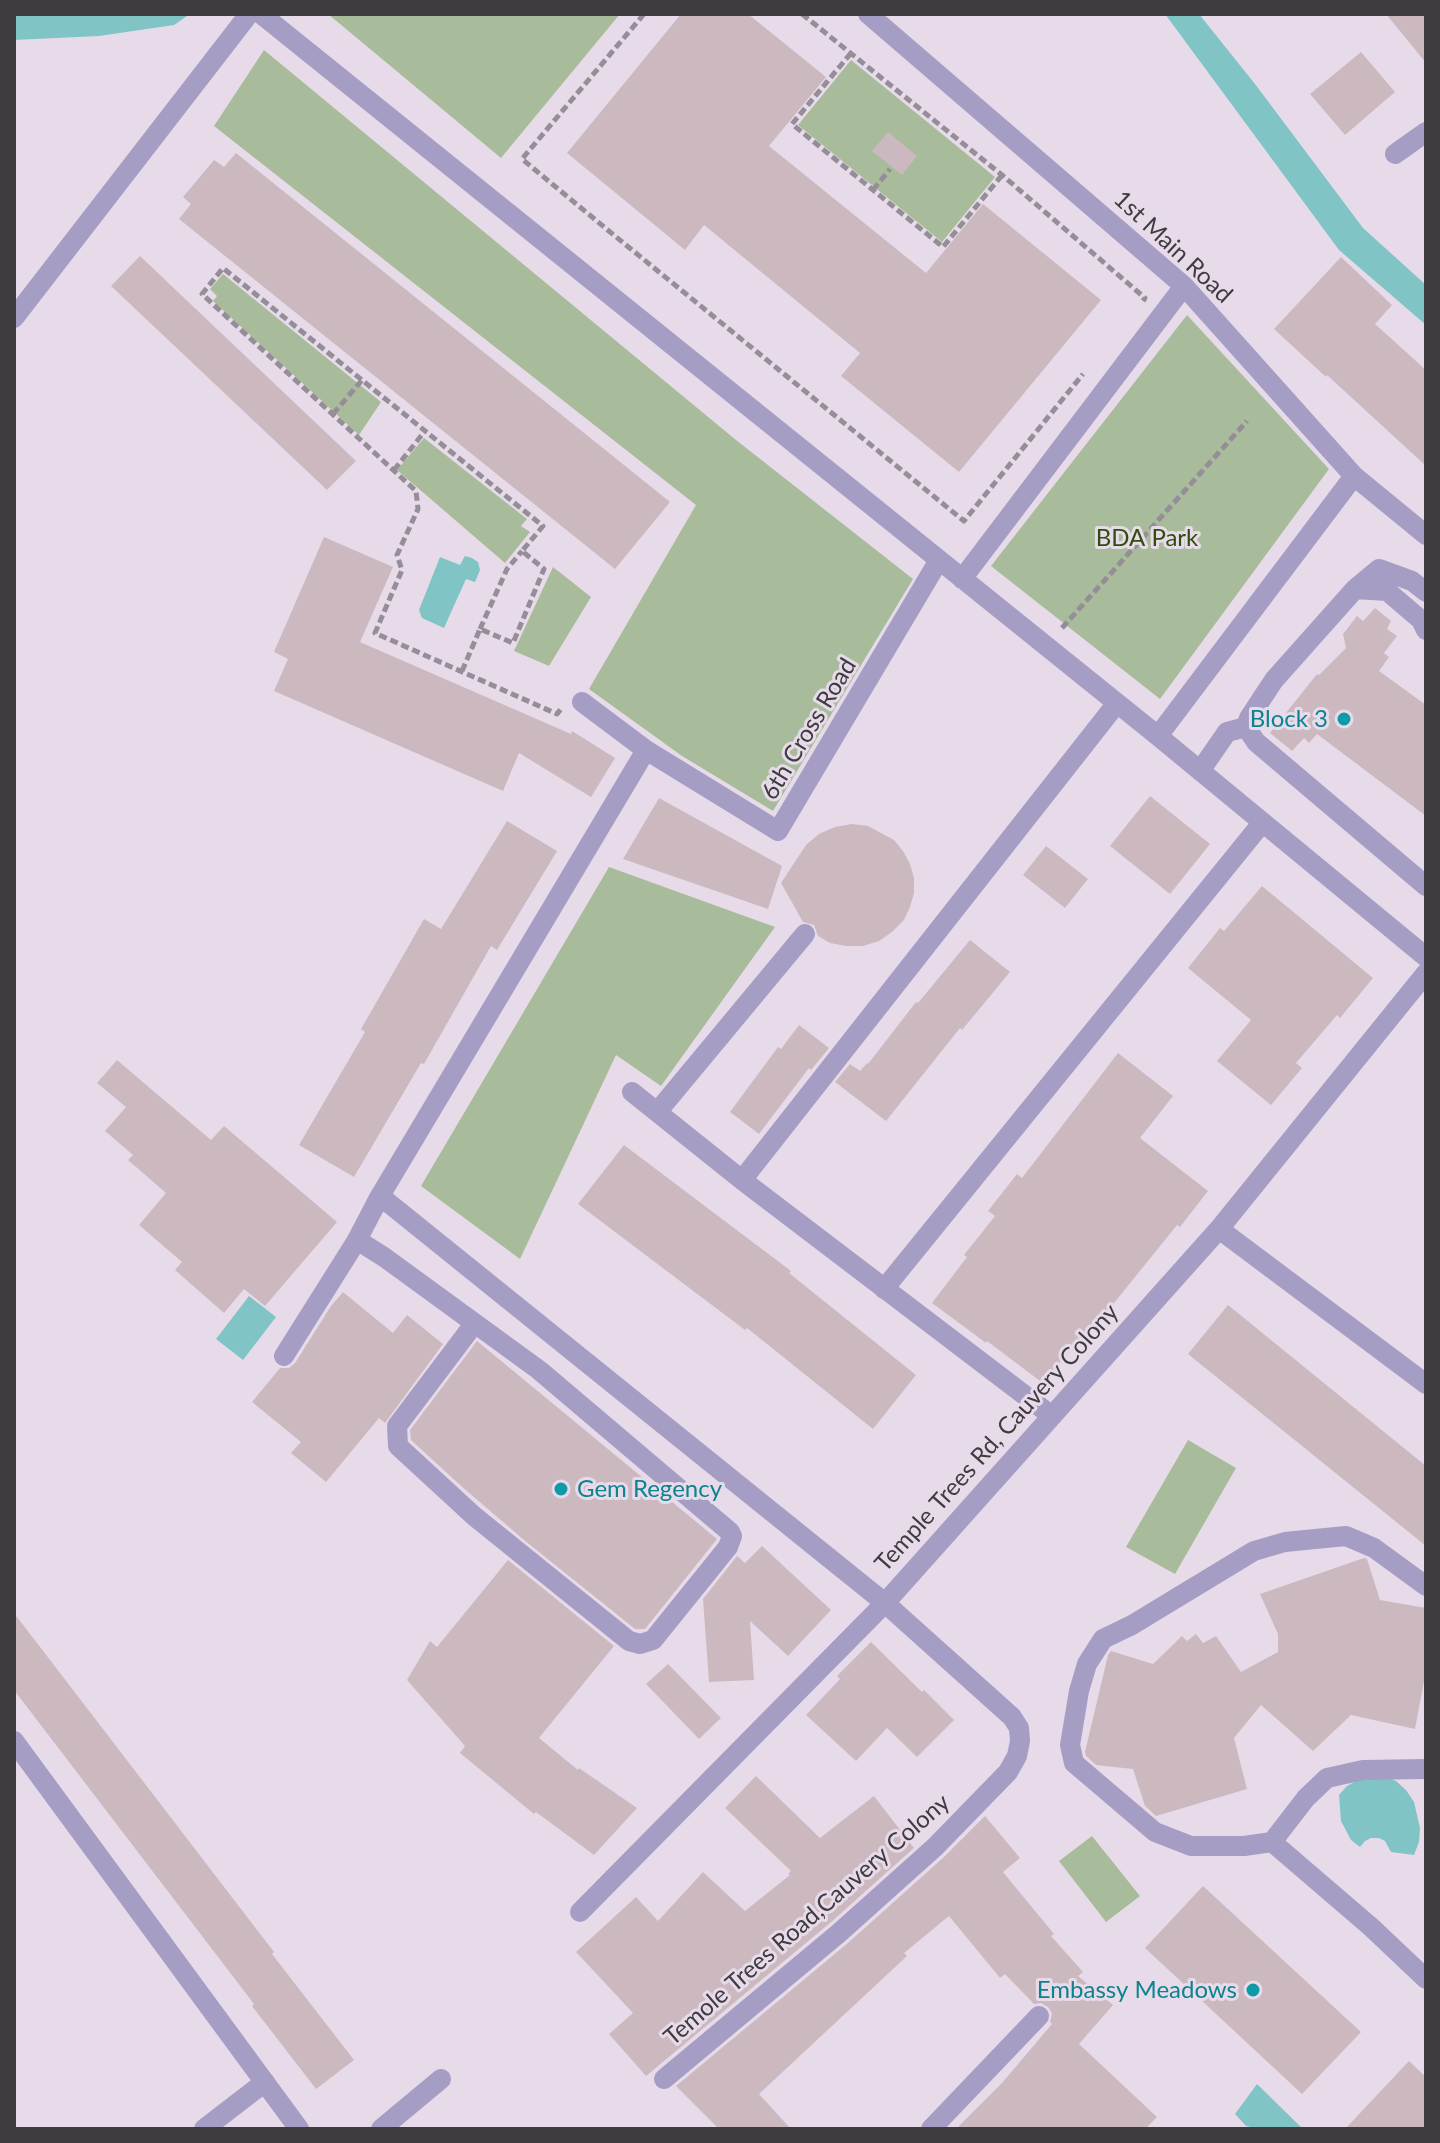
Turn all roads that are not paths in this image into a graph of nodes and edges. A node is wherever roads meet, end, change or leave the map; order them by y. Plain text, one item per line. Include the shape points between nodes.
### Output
1 (249, 14) edge
2 (261, 14) edge
3 (868, 14) edge
4 (1426, 132) edge
5 (1395, 154) dead end
6 (1184, 286) junction
7 (14, 318) edge
8 (1354, 476) junction
9 (1426, 535) edge
10 (939, 560) junction
11 (962, 579) junction
12 (1355, 589) junction
13 (1426, 592) edge
14 (1426, 630) edge
15 (573, 703) road end
16 (1117, 703) junction
17 (1246, 727) junction
18 (1158, 736) junction
19 (646, 750) junction
20 (1200, 771) junction
21 (1262, 823) junction
22 (1426, 886) edge
23 (805, 934) dead end
24 (1426, 957) edge
25 (1426, 973) edge
26 (632, 1092) dead end
27 (658, 1111) junction
28 (742, 1180) junction
29 (380, 1196) junction
30 (1219, 1229) junction
31 (357, 1240) junction
32 (884, 1289) junction
33 (474, 1324) junction
34 (284, 1356) dead end
35 (1426, 1384) edge
36 (1052, 1416) junction
37 (1426, 1586) edge
38 (885, 1603) junction
39 (14, 1741) edge
40 (1426, 1769) edge
41 (1272, 1842) junction
42 (580, 1912) dead end
43 (1426, 1979) edge
44 (1039, 2016) dead end
45 (441, 2079) dead end
46 (664, 2079) dead end
47 (265, 2082) junction
48 (204, 2129) edge
49 (299, 2129) edge
50 (381, 2129) edge
51 (931, 2129) edge

1 - 7 street
2 - 10 street
3 - 6 street, 1st Main Road
4 - 5 street
6 - 8 street, 1st Main Road
6 - 11 street
8 - 9 street, 1st Main Road
8 - 18 street
10 - 11 street
10 - 19 street, 6th Cross Road via 778,831
11 - 16 street
12 - 13 street via 1379,569
12 - 14 street via 1387,591
12 - 17 street via 1274,680
15 - 19 street
16 - 18 street
16 - 28 street
17 - 20 street via 1227,732
17 - 22 street via 1256,742
18 - 20 street
19 - 29 street
20 - 21 street
21 - 24 street
21 - 32 street
23 - 27 street
25 - 30 street, Temple Trees Rd, Cauvery Colony
26 - 27 street
27 - 28 street
28 - 32 street
29 - 31 street
29 - 38 street
30 - 35 street
30 - 36 street, Temple Trees Rd, Cauvery Colony
31 - 33 street
31 - 34 street
32 - 36 street
33 - 33 street via 539,1370 732,1536 653,1640 629,1641 474,1516 398,1446 397,1426
36 - 38 street, Temple Trees Rd, Cauvery Colony
37 - 41 street via 1374,1548 1346,1536 1285,1542 1254,1551 1103,1639 1087,1664 1070,1745 1074,1763 1155,1832 1191,1846
38 - 42 street, Temple Trees Rd, Cauvery Colony
38 - 46 street, Temole Trees Road,Cauvery Colony via 1012,1717 1019,1728 1017,1756 1008,1772 935,1847
39 - 47 street
40 - 41 street via 1363,1770 1327,1778
41 - 43 street
44 - 51 street
45 - 50 street
47 - 48 street
47 - 49 street

